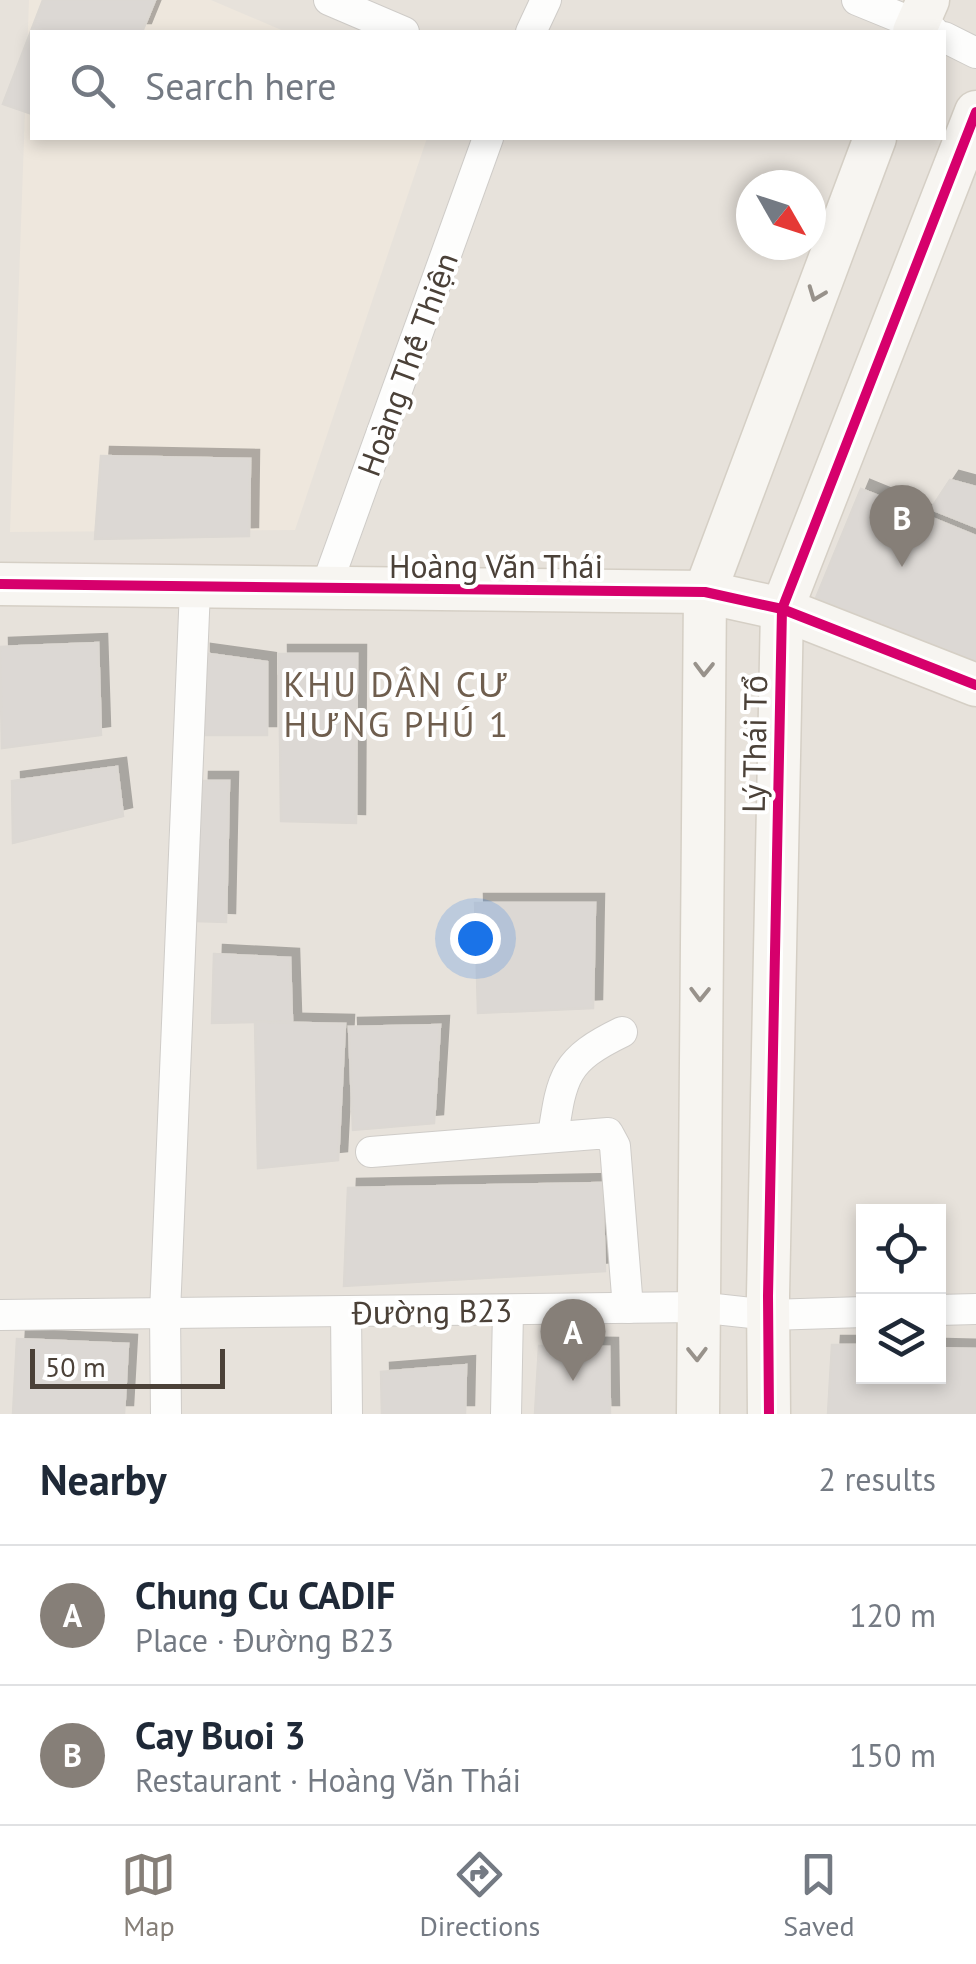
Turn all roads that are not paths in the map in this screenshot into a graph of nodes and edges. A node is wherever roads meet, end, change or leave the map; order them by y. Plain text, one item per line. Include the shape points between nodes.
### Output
1 (329, 0) edge
2 (546, 0) edge
3 (857, 0) edge
4 (928, 25) edge
5 (399, 30) edge
6 (532, 30) edge
7 (946, 36) edge
8 (976, 53) edge
9 (976, 112) edge
10 (487, 140) edge
11 (874, 140) edge
12 (0, 584) edge
13 (195, 588) junction
14 (325, 590) junction
15 (704, 592) junction
16 (782, 609) junction
17 (976, 684) edge
18 (622, 1032) dead end
19 (552, 1136) junction
20 (371, 1152) dead end
21 (697, 1307) junction
22 (628, 1308) junction
23 (976, 1309) edge
24 (508, 1310) junction
25 (946, 1310) edge
26 (346, 1312) junction
27 (856, 1312) edge
28 (164, 1313) junction
29 (0, 1315) edge
30 (768, 1315) junction
31 (166, 1414) edge
32 (347, 1414) edge
33 (506, 1414) edge
34 (698, 1414) edge
35 (770, 1414) edge

1 - 5 street
2 - 6 street
3 - 4 street
7 - 8 street
9 - 16 street, Lý Thái Tổ
10 - 14 street, Hoàng Thế Thiện
11 -> 15 street, Lý Thái Tổ
12 - 13 street, Hoàng Văn Thái
13 - 14 street, Hoàng Văn Thái
13 - 28 street
14 - 15 street, Hoàng Văn Thái
15 - 16 street, Hoàng Văn Thái
15 -> 21 street, Lý Thái Tổ
16 - 17 street, Hoàng Văn Thái
16 - 30 street, Lý Thái Tổ
18 - 19 street via 588,1048 564,1078
19 - 20 street
19 - 22 street via 602,1132 612,1138
21 - 22 street, Đường B23
21 - 30 street, Đường B23
21 -> 34 street, Lý Thái Tổ
22 - 24 street, Đường B23
23 - 25 street
24 - 26 street, Đường B23
24 - 33 street
26 - 28 street, Đường B23
26 - 32 street
27 - 30 street, Đường B23
28 - 29 street, Đường B23
28 - 31 street
30 - 35 street, Lý Thái Tổ

